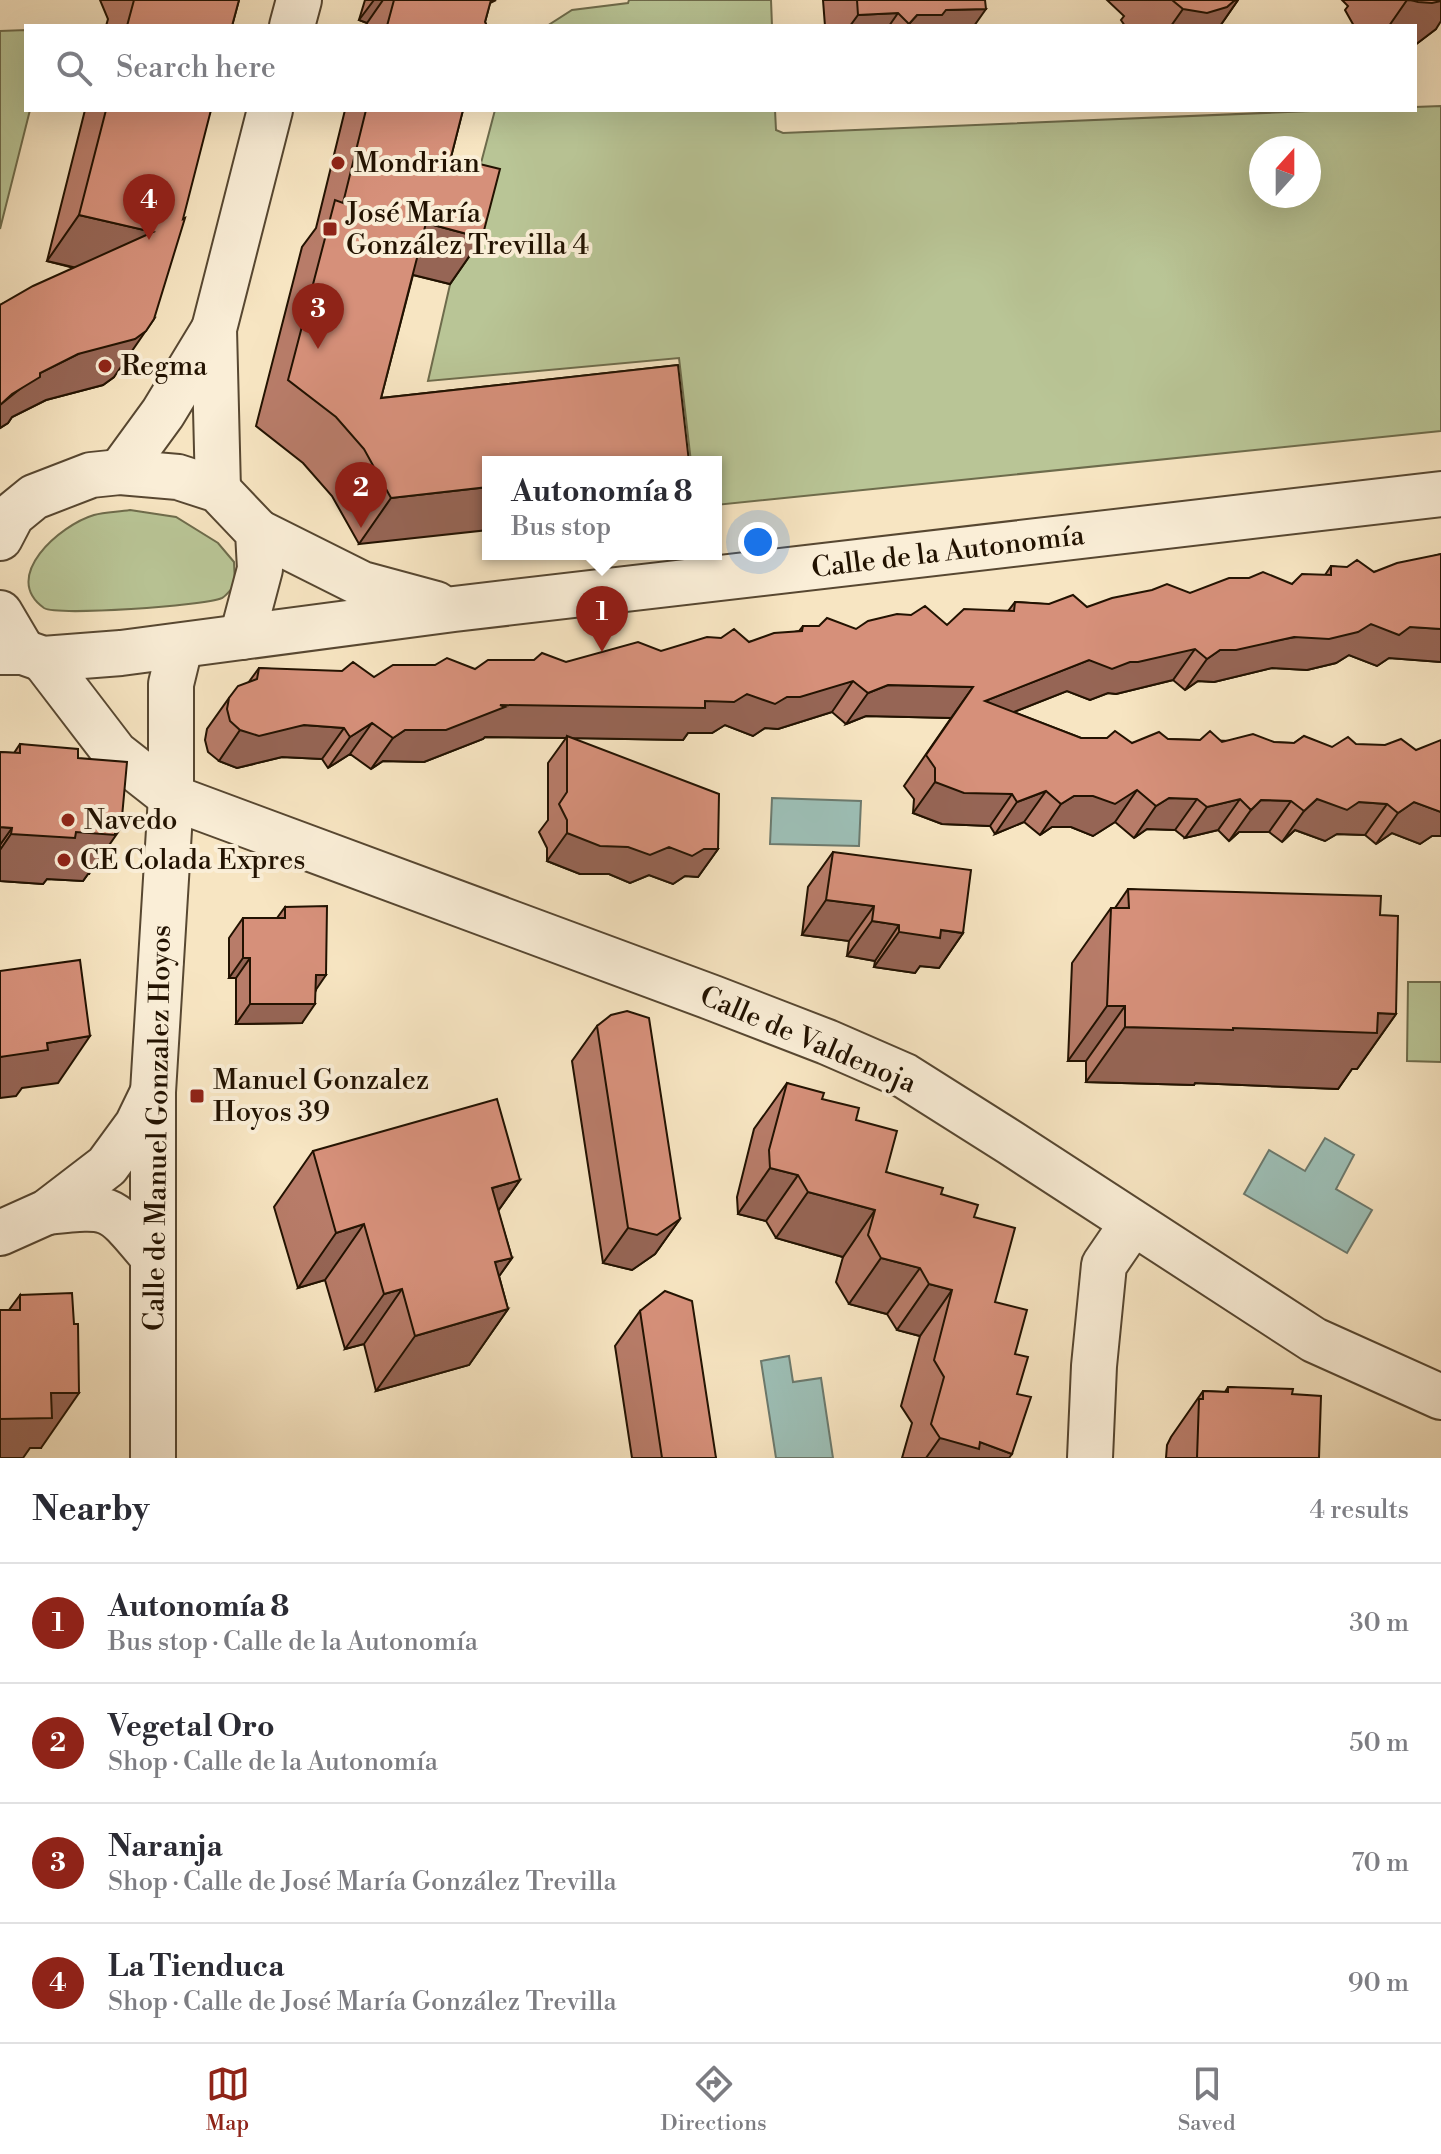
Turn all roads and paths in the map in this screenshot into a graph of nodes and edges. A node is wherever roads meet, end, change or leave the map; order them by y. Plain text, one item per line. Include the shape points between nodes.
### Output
1 (299, 0) edge
2 (293, 24) edge
3 (269, 112) edge
4 (214, 329) junction
5 (120, 472) junction
6 (218, 490) junction
7 (1441, 494) edge
8 (258, 532) junction
9 (0, 538) edge
10 (454, 609) junction
11 (0, 613) edge
12 (242, 637) junction
13 (180, 647) junction
14 (22, 654) edge
15 (171, 797) junction
16 (153, 1092) junction
17 (47, 1212) junction
18 (1132, 1224) junction
19 (0, 1233) edge
20 (152, 1256) junction
21 (1441, 1397) edge
22 (153, 1458) edge
23 (1090, 1458) edge

1 - 2 street
3 - 4 street
4 - 5 street
4 - 6 street
5 - 6 street via 178,477
5 - 9 street via 91,475 34,497 12,515
6 - 8 street, Calle de la Autonomía
7 - 10 street, Calle de la Autonomía
8 - 10 street, Calle de la Autonomía via 362,584
8 - 12 street via 260,569
10 - 12 street, Calle de la Autonomía
11 - 14 street
12 - 13 street, Calle de la Autonomía
13 - 14 street, Calle de la Autonomía
13 - 15 street, Calle de Manuel Gonzalez Hoyos via 171,684
14 - 15 street via 115,753
15 - 16 street, Calle de Manuel Gonzalez Hoyos
15 - 18 street, Calle de Valdenoja via 713,998 905,1076
16 - 17 street via 107,1166
16 - 20 street, Calle de Manuel Gonzalez Hoyos
17 - 19 street
17 - 20 street via 108,1209
18 - 21 street, Calle de Valdenoja via 1314,1340
18 - 23 street via 1104,1265
20 - 22 street, Calle de Manuel Gonzalez Hoyos

